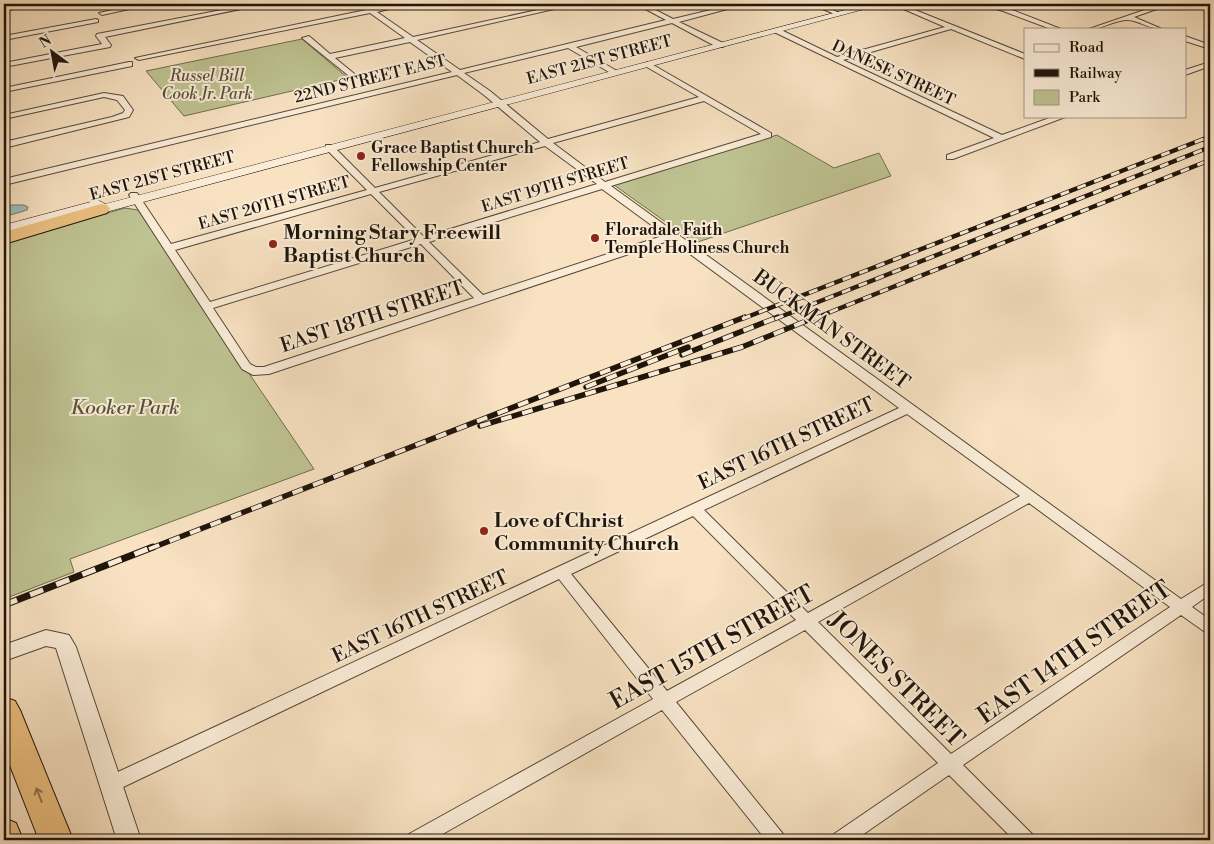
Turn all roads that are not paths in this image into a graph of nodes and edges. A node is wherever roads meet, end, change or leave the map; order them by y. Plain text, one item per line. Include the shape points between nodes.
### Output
1 (35, 4) edge
2 (149, 4) edge
3 (262, 4) edge
4 (362, 4) edge
5 (405, 4) edge
6 (573, 4) edge
7 (639, 4) edge
8 (743, 4) edge
9 (814, 4) edge
10 (878, 4) edge
11 (895, 4) edge
12 (981, 4) edge
13 (1168, 4) edge
14 (4, 9) edge
15 (372, 11) junction
16 (102, 13) dead end
17 (839, 14) junction
18 (1127, 17) junction
19 (672, 20) junction
20 (96, 21) dead end
21 (952, 27) junction
22 (1055, 28) edge
23 (1095, 28) edge
24 (1156, 28) edge
25 (776, 31) junction
26 (4, 38) edge
27 (306, 38) dead end
28 (1186, 38) edge
29 (411, 39) junction
30 (720, 45) junction
31 (568, 46) junction
32 (1210, 47) edge
33 (1024, 50) edge
34 (1016, 53) junction
35 (329, 57) junction
36 (1024, 57) edge
37 (139, 58) dead end
38 (836, 60) junction
39 (129, 64) dead end
40 (648, 64) junction
41 (1210, 64) edge
42 (4, 65) edge
43 (457, 72) junction
44 (614, 73) junction
45 (1186, 73) edge
46 (354, 78) dead end
47 (4, 90) edge
48 (704, 98) junction
49 (498, 103) junction
50 (4, 117) edge
51 (1058, 118) edge
52 (1001, 138) junction
53 (545, 142) junction
54 (4, 145) edge
55 (329, 147) junction
56 (950, 157) dead end
57 (4, 182) edge
58 (604, 185) junction
59 (372, 190) junction
60 (136, 197) junction
61 (102, 209) joint
62 (4, 229) edge
63 (672, 236) junction
64 (4, 237) edge
65 (423, 240) junction
66 (170, 248) junction
67 (482, 299) junction
68 (208, 306) junction
69 (909, 408) junction
70 (1031, 496) junction
71 (693, 508) junction
72 (561, 572) junction
73 (1210, 587) edge
74 (1181, 606) junction
75 (807, 622) junction
76 (1210, 628) edge
77 (4, 652) edge
78 (666, 700) junction
79 (4, 710) edge
80 (950, 766) junction
81 (111, 784) junction
82 (4, 834) edge
83 (6, 840) edge
84 (56, 840) edge
85 (129, 840) edge
86 (415, 840) edge
87 (777, 840) edge
88 (840, 840) edge
89 (1026, 840) edge

1 - 14 street
2 - 16 street
3 - 42 street via 100,36 107,45
4 - 15 street, BUCKMAN STREET
5 - 15 street
6 - 29 street
7 - 19 street
8 - 19 street, 22ND STREET EAST
9 - 17 street
10 - 17 main road, EAST 21ST STREET
11 - 21 street
12 - 22 street via 1000,7
13 - 18 street
15 - 29 street, BUCKMAN STREET
15 - 37 street
17 - 25 main road, EAST 21ST STREET
18 - 23 street
18 - 24 street
19 - 30 street
19 - 31 street, 22ND STREET EAST
20 - 26 street
21 - 34 street
21 - 38 street
25 - 30 main road, EAST 21ST STREET
25 - 38 street, DANESE STREET
27 - 35 street
28 - 32 street
29 - 35 street
29 - 43 street, BUCKMAN STREET
30 - 40 main road, EAST 21ST STREET
31 - 43 street, 22ND STREET EAST
31 - 44 street
33 - 34 street
34 - 36 street
35 - 46 street
38 - 52 street, DANESE STREET
39 - 47 street
40 - 44 main road, EAST 21ST STREET
40 - 48 street
41 - 45 street
43 - 49 street, BUCKMAN STREET
43 - 57 street, 22ND STREET EAST
44 - 49 main road, EAST 21ST STREET
48 - 53 street, EAST 20TH STREET
48 - 58 street, EAST 19TH STREET via 768,135
49 - 53 street, BUCKMAN STREET
49 - 55 main road, EAST 21ST STREET
50 - 54 street via 110,95 120,98 129,110 115,120
51 - 52 street
52 - 56 street
53 - 58 street, BUCKMAN STREET
53 - 59 street, EAST 20TH STREET
55 - 59 street
55 - 60 main road, EAST 21ST STREET
58 - 63 street, BUCKMAN STREET
58 - 65 street, EAST 19TH STREET
59 - 65 street
59 - 66 street, EAST 20TH STREET
60 - 61 main road, EAST 21ST STREET
60 - 62 main road, EAST 21ST STREET
60 - 66 street
61 - 64 highway
63 - 67 street, EAST 18TH STREET
63 - 69 street, BUCKMAN STREET
65 - 67 street
65 - 68 street, EAST 19TH STREET
66 - 68 street
67 - 68 street, EAST 18TH STREET via 265,371 254,371 246,366
69 - 70 street, BUCKMAN STREET
69 - 71 street, EAST 16TH STREET
70 - 74 street, BUCKMAN STREET
70 - 75 street, EAST 15TH STREET
71 - 72 street, EAST 16TH STREET
71 - 75 street, JONES STREET
72 - 78 street
72 - 81 street, EAST 16TH STREET
73 - 74 street, EAST 14TH STREET
74 - 76 street, BUCKMAN STREET
74 - 80 street, EAST 14TH STREET
75 - 78 street, EAST 15TH STREET
75 - 80 street, JONES STREET
77 - 81 street via 46,638 62,641
78 - 86 street, EAST 15TH STREET
78 - 87 street
84 -> 79 highway
80 - 88 street, EAST 14TH STREET
80 - 89 street, JONES STREET
81 - 85 street
82 - 83 highway

